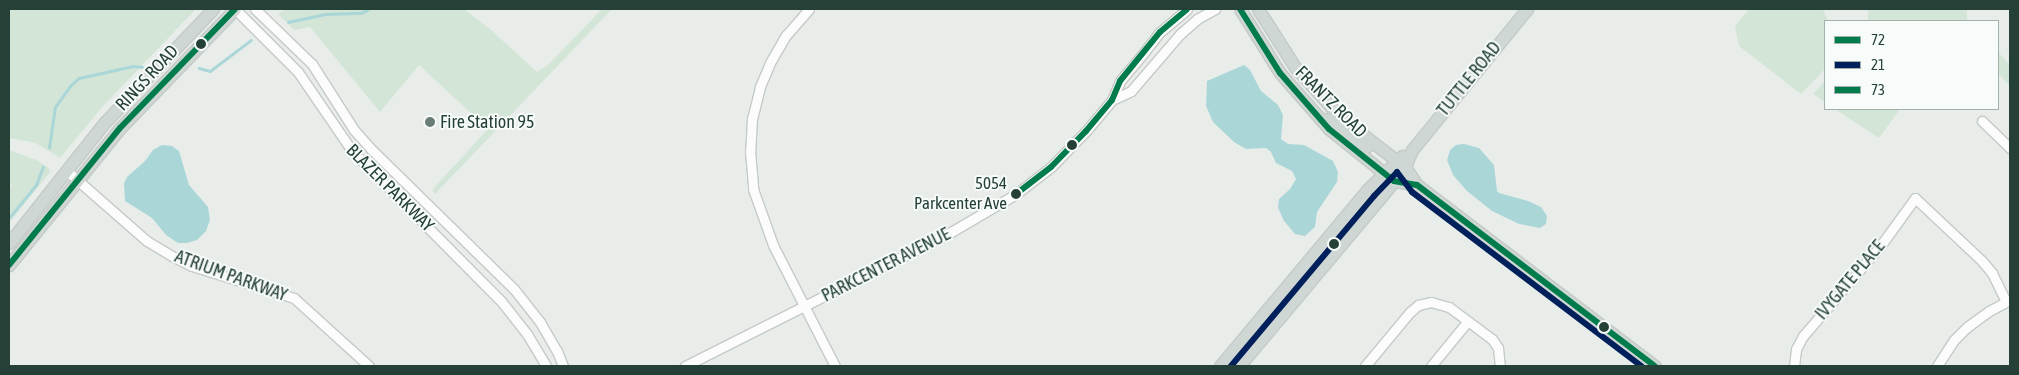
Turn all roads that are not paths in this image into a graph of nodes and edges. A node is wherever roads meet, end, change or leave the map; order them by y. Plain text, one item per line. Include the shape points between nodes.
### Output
1 (213, 9) edge
2 (235, 9) edge
3 (255, 9) edge
4 (809, 9) edge
5 (1187, 9) edge
6 (1215, 9) edge
7 (1240, 9) edge
8 (1258, 9) edge
9 (1527, 9) edge
10 (1112, 100) junction
11 (1308, 107) junction
12 (1982, 121) dead end
13 (2010, 148) edge
14 (1398, 164) junction
15 (66, 171) junction
16 (1383, 173) junction
17 (78, 179) junction
18 (1394, 181) junction
19 (1417, 185) junction
20 (9, 242) edge
21 (9, 265) edge
22 (2008, 301) edge
23 (805, 306) junction
24 (1468, 321) junction
25 (369, 366) edge
26 (546, 366) edge
27 (563, 366) edge
28 (685, 366) edge
29 (835, 366) edge
30 (1220, 366) edge
31 (1238, 366) edge
32 (1365, 366) edge
33 (1431, 366) edge
34 (1500, 366) edge
35 (1655, 366) edge
36 (1794, 366) edge
37 (1937, 366) edge

1 - 15 main road, RINGS ROAD via 135,88
2 - 17 main road, RINGS ROAD via 146,99
2 - 26 street, BLAZER PARKWAY via 298,72 357,156 501,301 527,334
3 - 27 street, BLAZER PARKWAY via 312,64 354,130 371,149 514,289 540,322
4 - 23 street via 786,35 770,62 752,118 750,151 753,189 773,245
5 - 10 street, PARKCENTER AVENUE via 1160,32 1120,81
6 - 10 street, PARKCENTER AVENUE via 1180,34 1131,92
7 - 11 main road, FRANTZ ROAD via 1280,73
8 - 14 main road, FRANTZ ROAD via 1292,64 1315,91 1340,117
9 - 14 main road, TUTTLE ROAD
10 - 23 street, PARKCENTER AVENUE via 1067,152 1016,194
11 - 14 main road
11 - 16 main road, FRANTZ ROAD via 1329,129
12 - 13 street
14 - 16 main road
14 - 18 main road
14 - 19 main road, FRANTZ ROAD
15 - 17 street, ATRIUM PARKWAY
15 - 20 main road, RINGS ROAD
16 - 18 main road, FRANTZ ROAD
16 - 30 main road
17 - 21 main road, RINGS ROAD
17 - 25 street, ATRIUM PARKWAY via 146,239 172,256 192,266 294,298
18 - 19 main road, FRANTZ ROAD
18 - 31 main road
19 - 35 main road, FRANTZ ROAD
22 - 36 street, IVYGATE PLACE via 1982,261 1915,198 1881,245 1803,336 1796,349
22 - 37 street via 1967,327
23 - 28 street, PARKCENTER AVENUE
23 - 29 street
24 - 32 street via 1449,307 1431,302 1418,306
24 - 33 street
24 - 34 street via 1496,343

